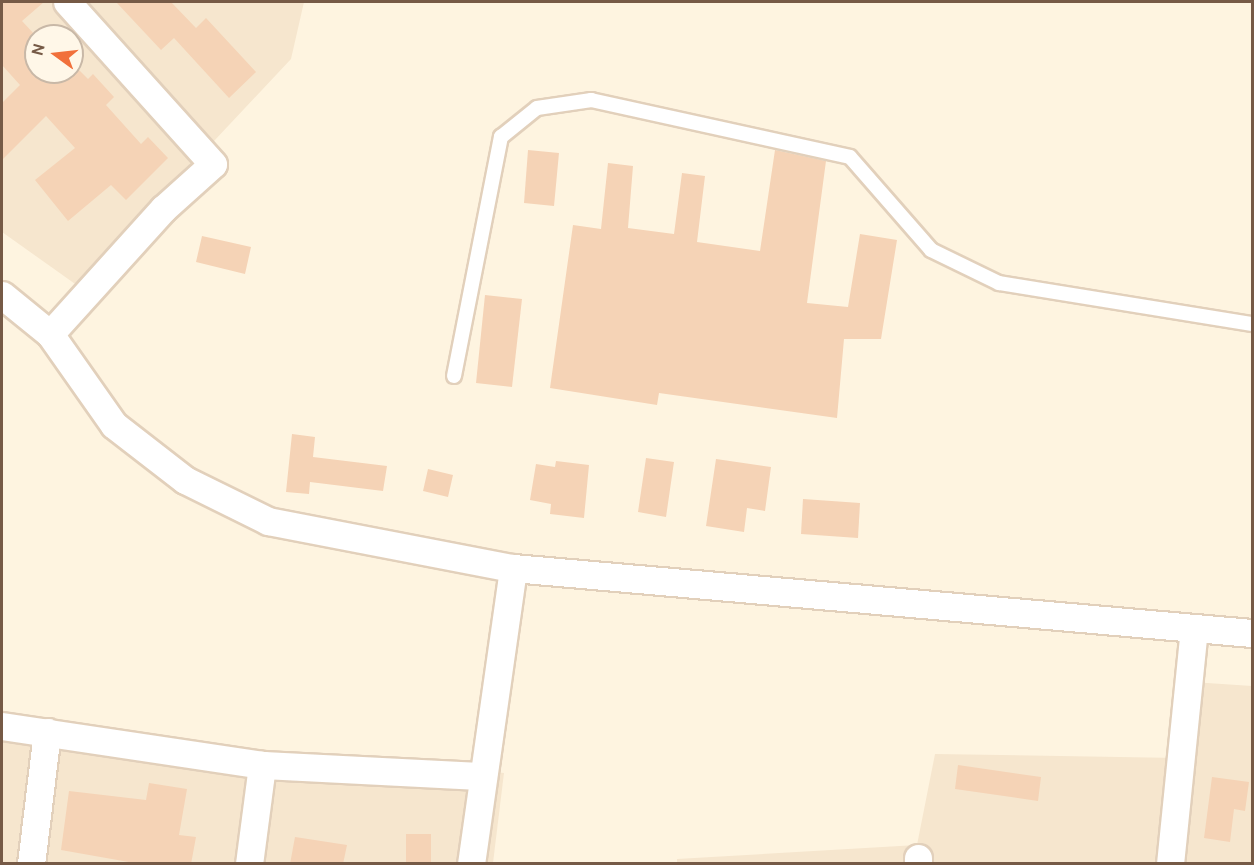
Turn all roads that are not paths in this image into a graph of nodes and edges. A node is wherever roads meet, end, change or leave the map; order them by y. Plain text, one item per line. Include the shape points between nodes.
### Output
1 (67, 2) edge
2 (2, 295) edge
3 (1252, 324) edge
4 (50, 334) junction
5 (454, 376) dead end
6 (513, 568) junction
7 (1194, 629) junction
8 (1252, 633) edge
9 (2, 726) edge
10 (47, 732) junction
11 (262, 765) junction
12 (481, 776) junction
13 (31, 864) edge
14 (249, 864) edge
15 (471, 864) edge
16 (1170, 864) edge

1 - 4 street via 213,164 163,209
2 - 4 street
3 - 5 lane via 999,283 931,250 850,156 591,99 537,108 501,137
4 - 6 street via 114,425 185,480 268,521
6 - 7 street
6 - 12 street
7 - 8 street
7 - 16 street
9 - 10 street
10 - 11 street
10 - 13 street
11 - 12 street
11 - 14 street
12 - 15 street

